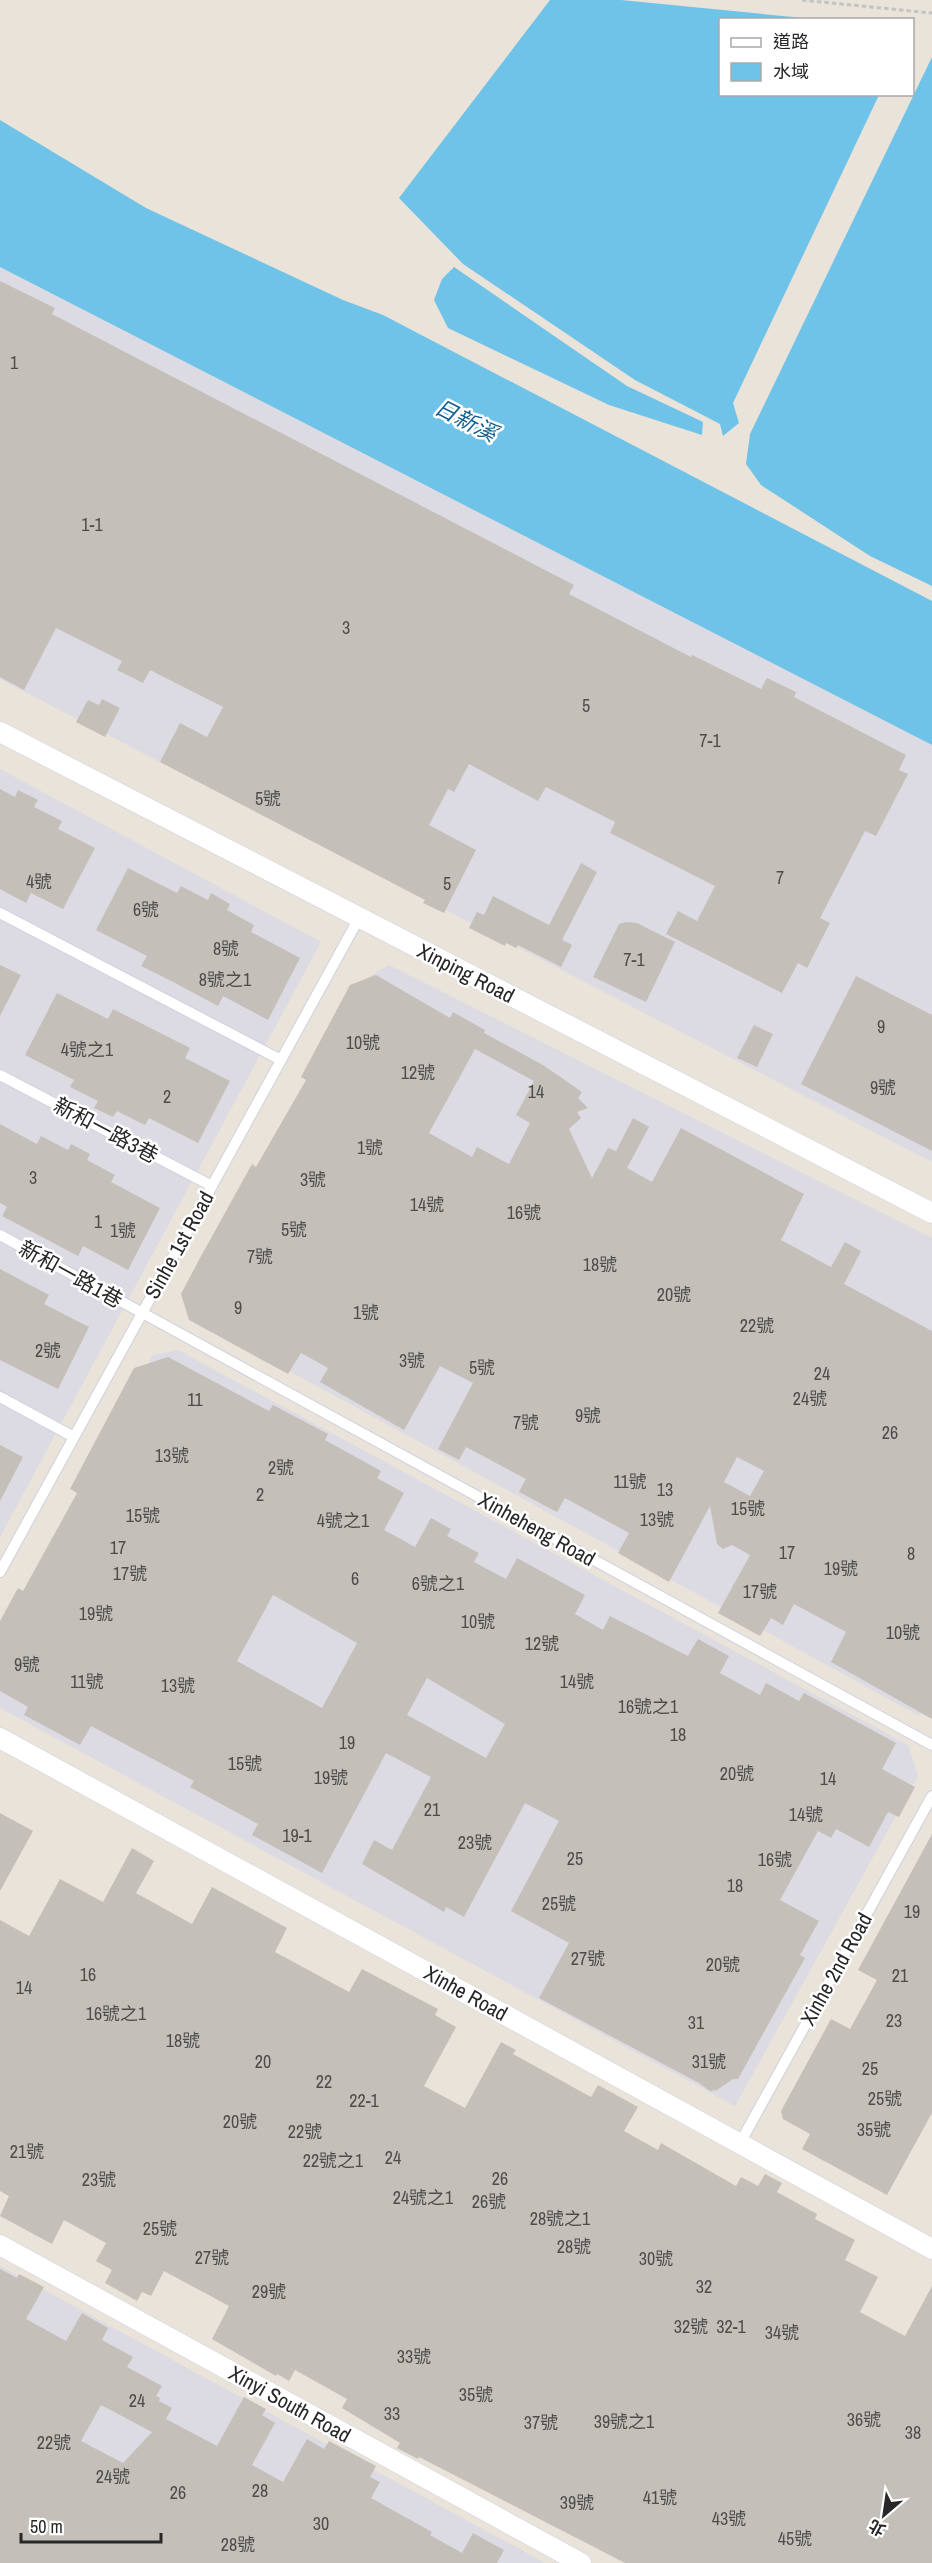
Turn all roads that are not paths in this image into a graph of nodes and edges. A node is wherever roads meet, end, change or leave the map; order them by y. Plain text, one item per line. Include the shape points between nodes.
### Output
1 (0, 732) edge
2 (0, 913) edge
3 (359, 918) junction
4 (281, 1060) junction
5 (0, 1075) edge
6 (212, 1186) junction
7 (932, 1213) edge
8 (0, 1235) edge
9 (142, 1312) junction
10 (0, 1397) edge
11 (74, 1437) junction
12 (2, 1565) edge
13 (0, 1738) edge
14 (932, 1745) edge
15 (932, 1796) edge
16 (740, 2143) junction
17 (0, 2245) edge
18 (932, 2249) edge
19 (581, 2563) edge

1 - 3 street, Xinping Road
2 - 4 lane
3 - 4 lane, Sinhe 1st Road
3 - 7 street, Xinping Road
4 - 6 lane, Sinhe 1st Road
5 - 6 lane, 新和一路3巷
6 - 9 lane, Sinhe 1st Road
8 - 9 lane, 新和一路1巷
9 - 11 lane, Sinhe 1st Road
9 - 14 lane, Xinheheng Road
10 - 11 lane
11 - 12 lane, Sinhe 1st Road
13 - 16 street, Xinhe Road
15 - 16 lane, Xinhe 2nd Road
16 - 18 street, Xinhe Road
17 - 19 street, Xinyi South Road

